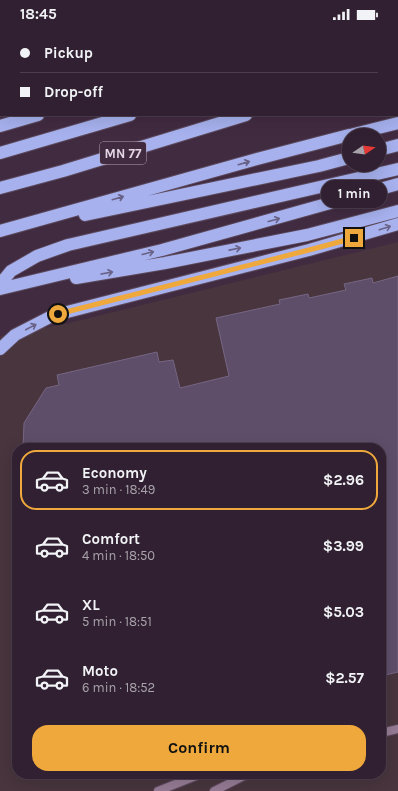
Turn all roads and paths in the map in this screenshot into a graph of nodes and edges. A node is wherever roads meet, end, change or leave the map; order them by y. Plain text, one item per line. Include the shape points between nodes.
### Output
1 (14, 116) edge
2 (35, 116) edge
3 (127, 116) edge
4 (243, 116) edge
5 (0, 119) edge
6 (398, 123) edge
7 (0, 126) edge
8 (378, 128) edge
9 (342, 137) edge
10 (398, 145) edge
11 (386, 148) edge
12 (0, 153) edge
13 (342, 160) edge
14 (398, 169) edge
15 (398, 184) edge
16 (0, 188) edge
17 (398, 212) edge
18 (398, 224) edge
19 (0, 232) edge
20 (0, 284) edge
21 (0, 290) edge
22 (0, 349) edge
23 (398, 729) edge
24 (386, 732) edge
25 (188, 779) edge
26 (238, 779) edge
27 (158, 791) edge
28 (214, 791) edge

1 - 5 highway
2 - 7 highway
3 - 12 highway, MN 77
4 - 16 highway, MN 77
6 - 8 highway
19 -> 9 highway
10 - 11 highway
13 - 19 highway
14 - 20 highway via 68,245 37,256 11,271
21 -> 15 highway via 162,250
21 -> 17 highway via 165,263 307,235
22 -> 18 highway via 15,335 50,317 309,250
23 - 24 street
25 - 27 street
26 - 28 street

